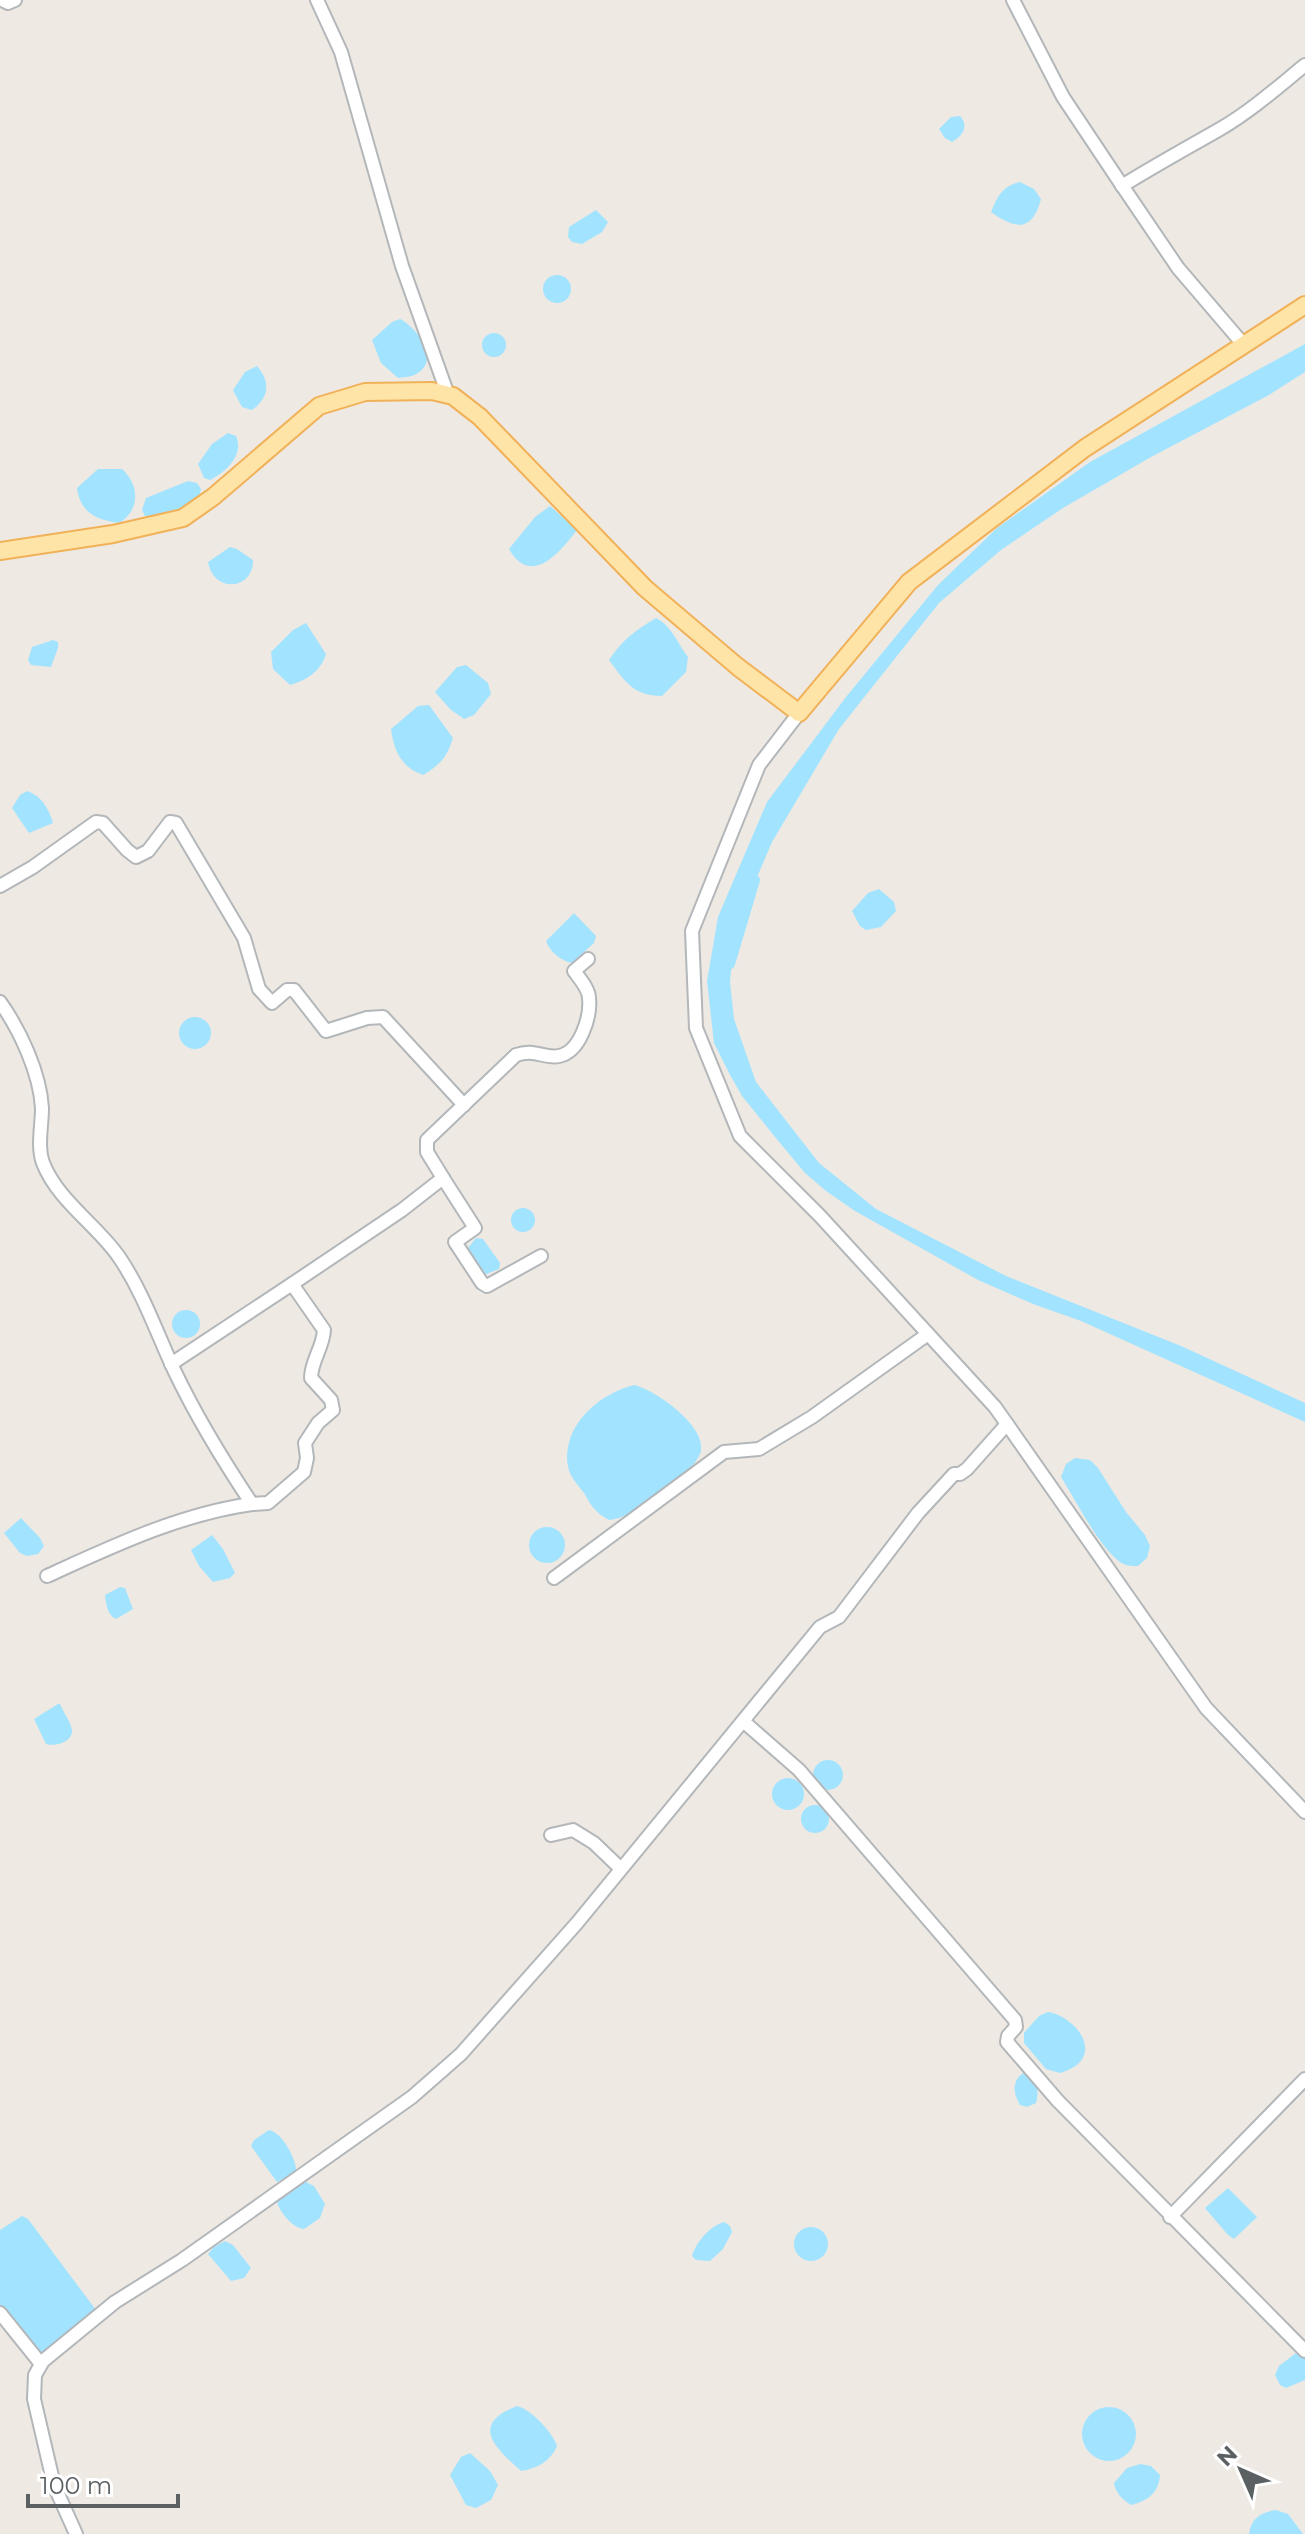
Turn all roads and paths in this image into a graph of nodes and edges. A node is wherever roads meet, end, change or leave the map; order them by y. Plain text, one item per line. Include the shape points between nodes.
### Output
1 (2, 0) edge
2 (15, 0) edge
3 (317, 0) edge
4 (1013, 0) edge
5 (1305, 65) edge
6 (1122, 186) junction
7 (1305, 305) edge
8 (1243, 344) junction
9 (448, 395) junction
10 (0, 551) edge
11 (799, 713) junction
12 (0, 886) edge
13 (588, 959) dead end
14 (0, 1002) edge
15 (464, 1105) junction
16 (443, 1178) junction
17 (541, 1256) dead end
18 (292, 1284) junction
19 (928, 1334) junction
20 (171, 1364) junction
21 (1007, 1424) junction
22 (252, 1504) junction
23 (47, 1576) dead end
24 (554, 1578) dead end
25 (743, 1721) junction
26 (1305, 1812) edge
27 (551, 1835) dead end
28 (620, 1868) junction
29 (1305, 2079) edge
30 (1170, 2217) junction
31 (0, 2313) edge
32 (1305, 2351) edge
33 (41, 2364) junction
34 (76, 2534) edge

1 - 2 street
3 - 9 street via 341,52 402,266
4 - 6 street via 1063,97
5 - 6 street via 1222,128
6 - 8 street via 1178,268
7 - 8 main road
8 - 11 main road via 1085,448 909,582
9 - 10 main road via 376,391 319,406 183,518
9 - 11 main road via 508,444 645,588
11 - 19 street via 759,765 692,931 696,1028 740,1136
12 - 15 street via 96,822 136,857 148,851 170,822 176,823 244,938 259,989 272,1003 294,990 326,1031 383,1017
13 - 15 street via 574,971 590,995 587,1020 573,1049 559,1056 528,1051 516,1055
14 - 20 street via 35,1076 42,1106 42,1162 58,1189 118,1255
15 - 16 street via 427,1140 427,1152
16 - 17 street via 475,1228 455,1242 482,1283 487,1286
16 - 18 street
18 - 20 street
18 - 22 street via 324,1330 311,1378 331,1400 333,1410 305,1443 304,1472 268,1503
19 - 21 street
19 - 24 street via 759,1449 724,1452
20 - 22 street
21 - 25 street via 918,1513 839,1617 820,1627
21 - 26 street via 1206,1708
22 - 23 street via 149,1532
25 - 28 street
25 - 30 street via 799,1770 914,1902 1015,2020 1007,2042
27 - 28 street via 573,1830
28 - 33 street via 461,2054 412,2097 115,2302
29 - 30 street
30 - 32 street
31 - 33 street
33 - 34 street via 34,2399 54,2485

